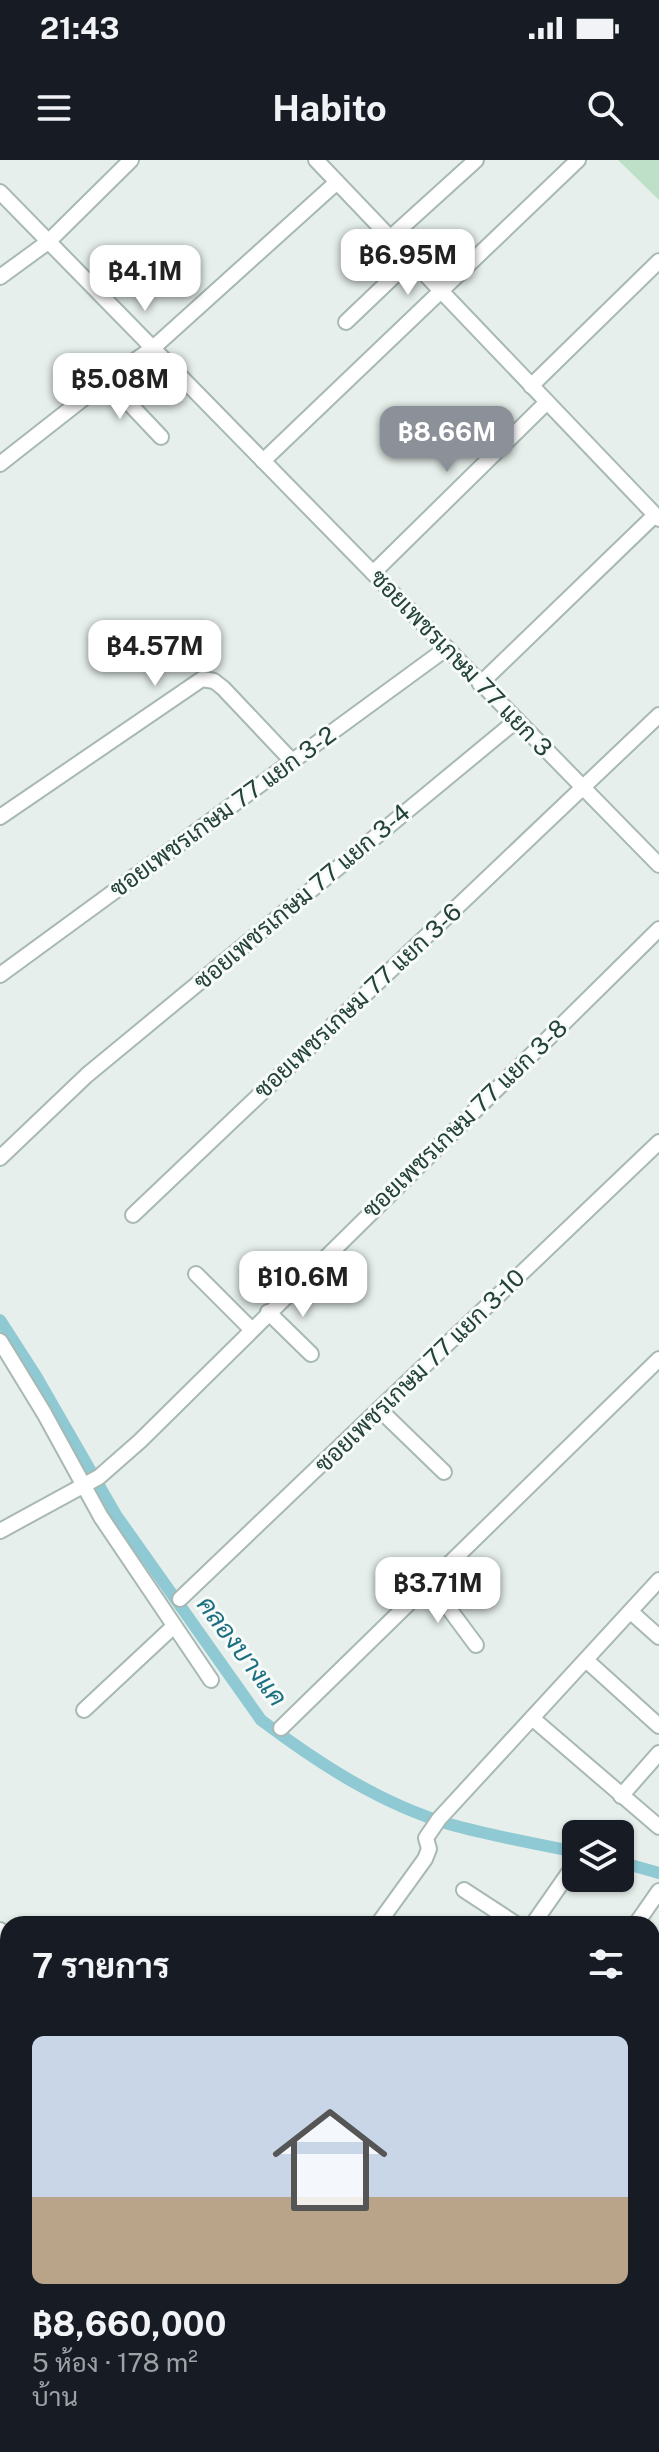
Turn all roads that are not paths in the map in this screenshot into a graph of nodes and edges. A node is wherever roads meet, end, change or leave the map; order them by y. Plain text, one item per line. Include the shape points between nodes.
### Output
1 (131, 160) edge
2 (316, 160) edge
3 (476, 160) edge
4 (578, 160) edge
5 (337, 182) junction
6 (0, 192) edge
7 (390, 238) junction
8 (48, 242) junction
9 (411, 260) junction
10 (659, 261) edge
11 (0, 277) edge
12 (441, 292) junction
13 (346, 322) dead end
14 (153, 348) junction
15 (107, 380) junction
16 (531, 386) junction
17 (547, 402) junction
18 (161, 437) dead end
19 (263, 461) junction
20 (0, 464) edge
21 (657, 517) edge
22 (373, 573) junction
23 (447, 648) junction
24 (480, 684) junction
25 (659, 715) edge
26 (517, 720) junction
27 (292, 761) junction
28 (584, 788) junction
29 (0, 817) edge
30 (659, 865) edge
31 (659, 929) edge
32 (0, 975) edge
33 (659, 1142) edge
34 (0, 1158) edge
35 (133, 1215) dead end
36 (196, 1274) dead end
37 (268, 1312) junction
38 (251, 1329) junction
39 (0, 1341) edge
40 (311, 1354) dead end
41 (659, 1359) edge
42 (380, 1410) junction
43 (444, 1472) dead end
44 (82, 1486) junction
45 (0, 1531) edge
46 (659, 1580) edge
47 (430, 1583) junction
48 (180, 1599) dead end
49 (631, 1612) junction
50 (174, 1626) junction
51 (659, 1637) edge
52 (476, 1645) dead end
53 (586, 1660) junction
54 (211, 1680) dead end
55 (84, 1710) dead end
56 (532, 1718) junction
57 (659, 1726) edge
58 (281, 1728) dead end
59 (659, 1753) edge
60 (621, 1796) junction
61 (659, 1827) edge
62 (562, 1882) edge
63 (464, 1890) dead end
64 (659, 1891) edge
65 (384, 1916) edge
66 (504, 1916) edge
67 (539, 1916) edge
68 (642, 1916) edge

1 - 8 street
2 - 5 street
3 - 7 street
4 - 12 street
5 - 7 street
5 - 14 street
6 - 8 street, ซอยเพชรเกษม 77 แยก 3
7 - 9 street
8 - 11 street
8 - 14 street, ซอยเพชรเกษม 77 แยก 3
9 - 12 street
9 - 13 street
10 - 16 street
12 - 16 street
12 - 19 street
14 - 15 street
14 - 19 street, ซอยเพชรเกษม 77 แยก 3
15 - 18 street
15 - 20 street
16 - 17 street
17 - 21 street
17 - 22 street
19 - 22 street, ซอยเพชรเกษม 77 แยก 3
21 - 24 street
22 - 23 street, ซอยเพชรเกษม 77 แยก 3
23 - 24 street, ซอยเพชรเกษม 77 แยก 3
23 - 27 street, ซอยเพชรเกษม 77 แยก 3-2
24 - 26 street, ซอยเพชรเกษม 77 แยก 3
25 - 28 street, ซอยเพชรเกษม 77 แยก 3-6
26 - 28 street, ซอยเพชรเกษม 77 แยก 3
26 - 34 street, ซอยเพชรเกษม 77 แยก 3-4 via 87,1075
27 - 29 street via 223,688 202,679
27 - 32 street, ซอยเพชรเกษม 77 แยก 3-2
28 - 30 street, ซอยเพชรเกษม 77 แยก 3
28 - 35 street, ซอยเพชรเกษม 77 แยก 3-6
31 - 37 street, ซอยเพชรเกษม 77 แยก 3-8
33 - 42 street, ซอยเพชรเกษม 77 แยก 3-10
36 - 38 street
37 - 38 street, ซอยเพชรเกษม 77 แยก 3-8
37 - 40 street
38 - 44 street, ซอยเพชรเกษม 77 แยก 3-8 via 140,1441
39 - 44 street
41 - 47 street
42 - 43 street
42 - 48 street, ซอยเพชรเกษม 77 แยก 3-10
44 - 45 street, ซอยเพชรเกษม 77 แยก 3-8
44 - 50 street
46 - 49 street
47 - 52 street
47 - 58 street
49 - 51 street
49 - 53 street
50 - 54 street
50 - 55 street
53 - 56 street
53 - 57 street
56 - 60 street
56 - 65 street via 430,1832 425,1859
59 - 60 street
60 - 61 street
62 - 67 street
63 - 66 street
64 - 68 street

